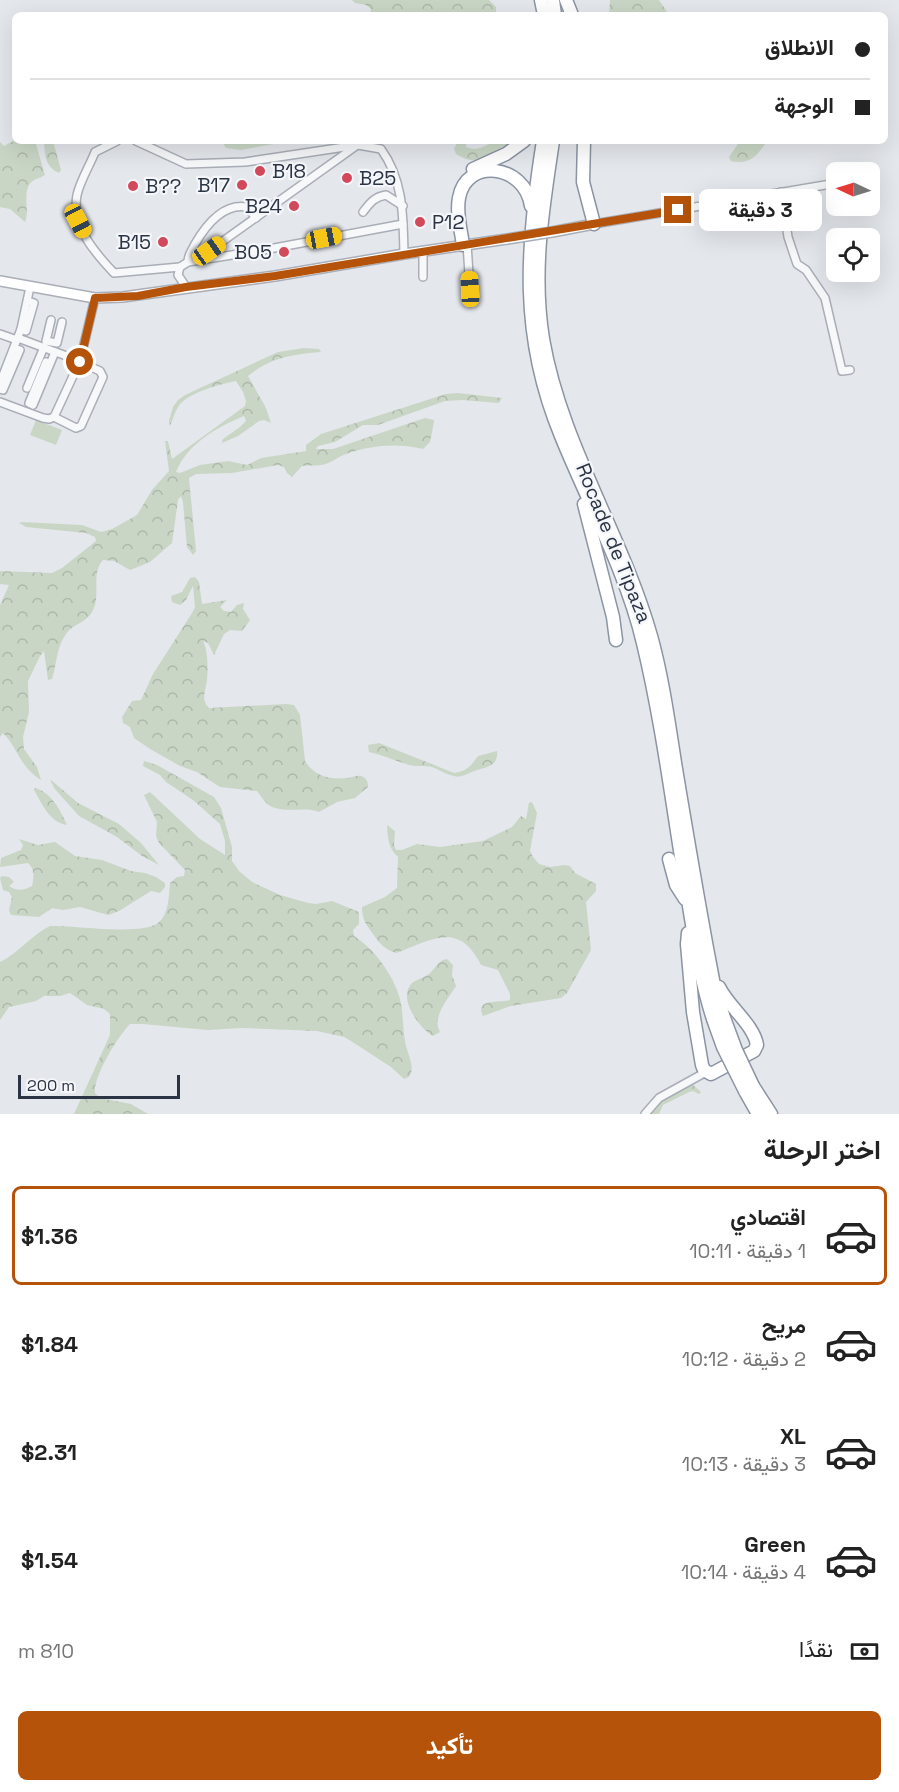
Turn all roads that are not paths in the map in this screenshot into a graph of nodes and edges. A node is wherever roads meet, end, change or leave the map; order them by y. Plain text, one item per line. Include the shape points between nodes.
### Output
1 (111, 144) edge
2 (143, 144) edge
3 (520, 144) edge
4 (543, 144) edge
5 (553, 144) edge
6 (584, 144) edge
7 (358, 145) junction
8 (826, 185) edge
9 (781, 192) junction
10 (403, 206) junction
11 (363, 213) dead end
12 (256, 218) junction
13 (403, 224) junction
14 (594, 224) junction
15 (530, 229) junction
16 (463, 245) junction
17 (423, 251) junction
18 (404, 254) junction
19 (205, 259) junction
20 (188, 262) junction
21 (180, 267) junction
22 (423, 277) dead end
23 (0, 281) edge
24 (30, 287) junction
25 (186, 287) junction
26 (470, 289) dead end
27 (95, 298) junction
28 (51, 320) dead end
29 (62, 322) dead end
30 (0, 334) edge
31 (18, 339) junction
32 (14, 348) junction
33 (50, 348) junction
34 (80, 361) junction
35 (50, 364) junction
36 (850, 370) dead end
37 (0, 382) edge
38 (27, 388) dead end
39 (0, 389) edge
40 (0, 402) edge
41 (56, 413) junction
42 (46, 419) junction
43 (62, 421) junction
44 (577, 473) junction
45 (616, 640) dead end
46 (669, 859) dead end
47 (688, 902) junction
48 (691, 920) junction
49 (712, 976) junction
50 (718, 1017) junction
51 (706, 1072) junction
52 (749, 1088) junction
53 (645, 1114) edge
54 (758, 1114) edge
55 (771, 1114) edge

1 - 21 street via 96,152 77,196 78,221 95,253 114,273
2 - 7 street via 186,164 245,162
3 - 16 highway via 476,167 459,181 452,200
4 - 15 highway, Rocade de Tipaza
5 - 49 highway, Rocade de Tipaza via 537,269 543,338 563,415 632,577 656,657
6 - 14 highway via 584,182
7 - 10 street via 381,149 390,162
7 - 12 street
8 - 9 street
9 - 14 street
9 - 36 street via 797,264 806,270 825,298 842,371
10 - 11 street via 386,195 380,196
10 - 13 street
12 - 19 street via 209,251
12 - 20 street via 247,207 230,208 201,233
13 - 18 street
13 - 19 street
14 - 16 street, bridge
15 - 16 highway via 532,212 523,184 505,173 486,171 467,181 459,198
15 - 44 highway, Rocade de Tipaza via 528,272 533,338 550,404
16 - 17 street
16 - 26 street
17 - 18 street
17 - 22 street
18 - 25 street
19 - 20 street
20 - 21 street
21 - 25 street via 178,275
23 - 24 street
24 - 27 street
24 - 31 street
25 - 27 street via 138,296
27 - 34 street
28 - 33 street via 46,341
29 - 33 street via 57,344
30 - 31 street
31 - 32 street
31 - 33 street
32 - 37 street
32 - 39 street via 20,350 3,390
33 - 34 street
33 - 35 street
33 - 38 street
34 - 41 street
34 - 43 street via 100,371 103,378 80,427
35 - 35 street via 33,405 29,403 46,362
40 - 42 street
41 - 42 street
41 - 43 street
42 - 43 street
44 - 45 highway
44 - 47 highway, Rocade de Tipaza via 622,580 642,641
46 - 47 highway via 676,885
47 - 48 highway, Rocade de Tipaza
48 - 50 highway, Rocade de Tipaza via 698,960
48 - 51 highway via 687,944 693,1012
49 - 50 highway, Rocade de Tipaza
49 - 51 highway via 758,1045 716,1072
50 - 52 highway, Rocade de Tipaza, bridge via 726,1055
51 - 53 street via 659,1098
52 - 54 highway, Rocade de Tipaza
52 - 55 highway, Rocade de Tipaza

